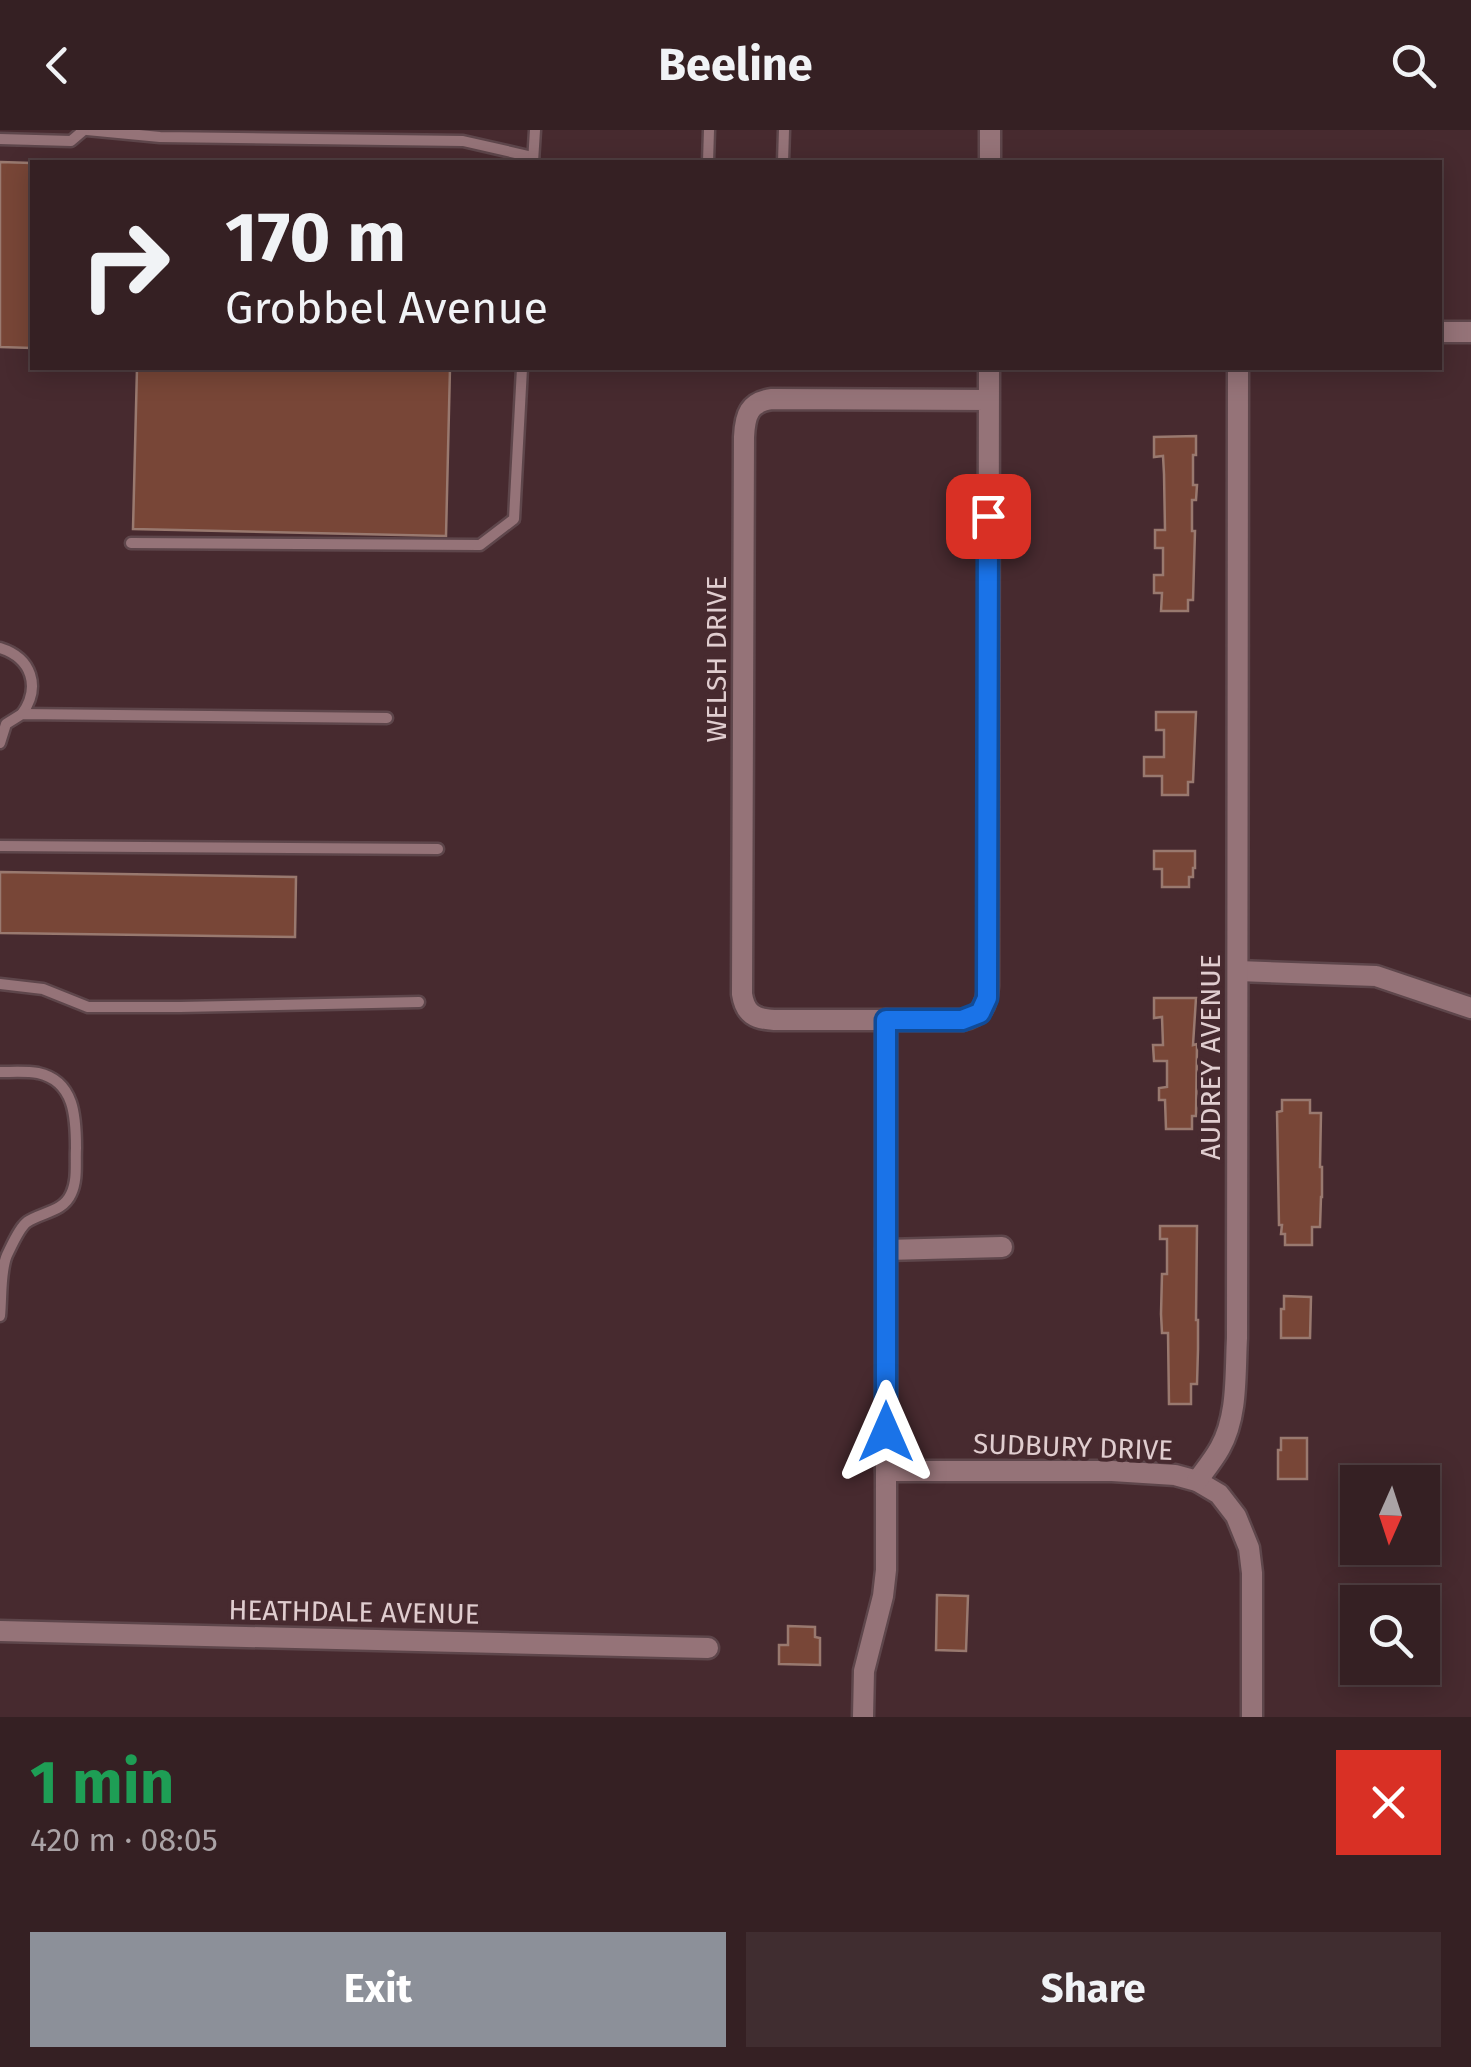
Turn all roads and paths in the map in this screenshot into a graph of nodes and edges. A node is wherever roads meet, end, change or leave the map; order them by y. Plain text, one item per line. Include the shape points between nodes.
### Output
1 (85, 130) edge
2 (535, 130) edge
3 (709, 130) edge
4 (784, 130) edge
5 (990, 130) edge
6 (0, 139) edge
7 (533, 160) edge
8 (708, 160) edge
9 (783, 160) edge
10 (990, 160) edge
11 (1442, 332) edge
12 (1471, 332) edge
13 (522, 370) edge
14 (989, 370) edge
15 (1238, 370) edge
16 (989, 400) junction
17 (131, 543) dead end
18 (0, 648) edge
19 (22, 714) junction
20 (387, 718) dead end
21 (0, 743) edge
22 (0, 846) edge
23 (438, 848) dead end
24 (1238, 971) junction
25 (0, 984) edge
26 (419, 1002) dead end
27 (1471, 1008) edge
28 (886, 1020) junction
29 (0, 1072) edge
30 (1002, 1247) dead end
31 (886, 1250) junction
32 (0, 1316) edge
33 (886, 1471) junction
34 (1197, 1480) junction
35 (0, 1631) edge
36 (708, 1648) dead end
37 (863, 1717) edge
38 (1252, 1717) edge

1 - 6 lane via 70,141
1 - 7 lane via 463,141
2 - 7 lane
3 - 8 lane
4 - 9 lane
5 - 10 street
11 - 12 street
13 - 17 lane via 514,519 480,545
14 - 16 street
15 - 24 street, AUDREY AVENUE
16 - 28 street via 987,998 968,1019
16 - 28 street, WELSH DRIVE via 764,400 744,422 744,1004 764,1019
18 - 19 lane via 17,655 30,672 32,697
19 - 20 lane
19 - 21 lane via 6,724
22 - 23 lane
24 - 27 street via 1376,976
24 - 34 street, AUDREY AVENUE via 1234,1396 1221,1447
25 - 26 lane via 43,990 88,1007
28 - 31 street
29 - 32 lane via 53,1078 70,1099 76,1128 70,1196 25,1224 5,1259
30 - 31 street
31 - 33 street
33 - 34 street, SUDBURY DRIVE via 1112,1472
33 - 37 street via 886,1584 864,1671
34 - 38 street via 1236,1516 1249,1548
35 - 36 street, HEATHDALE AVENUE

